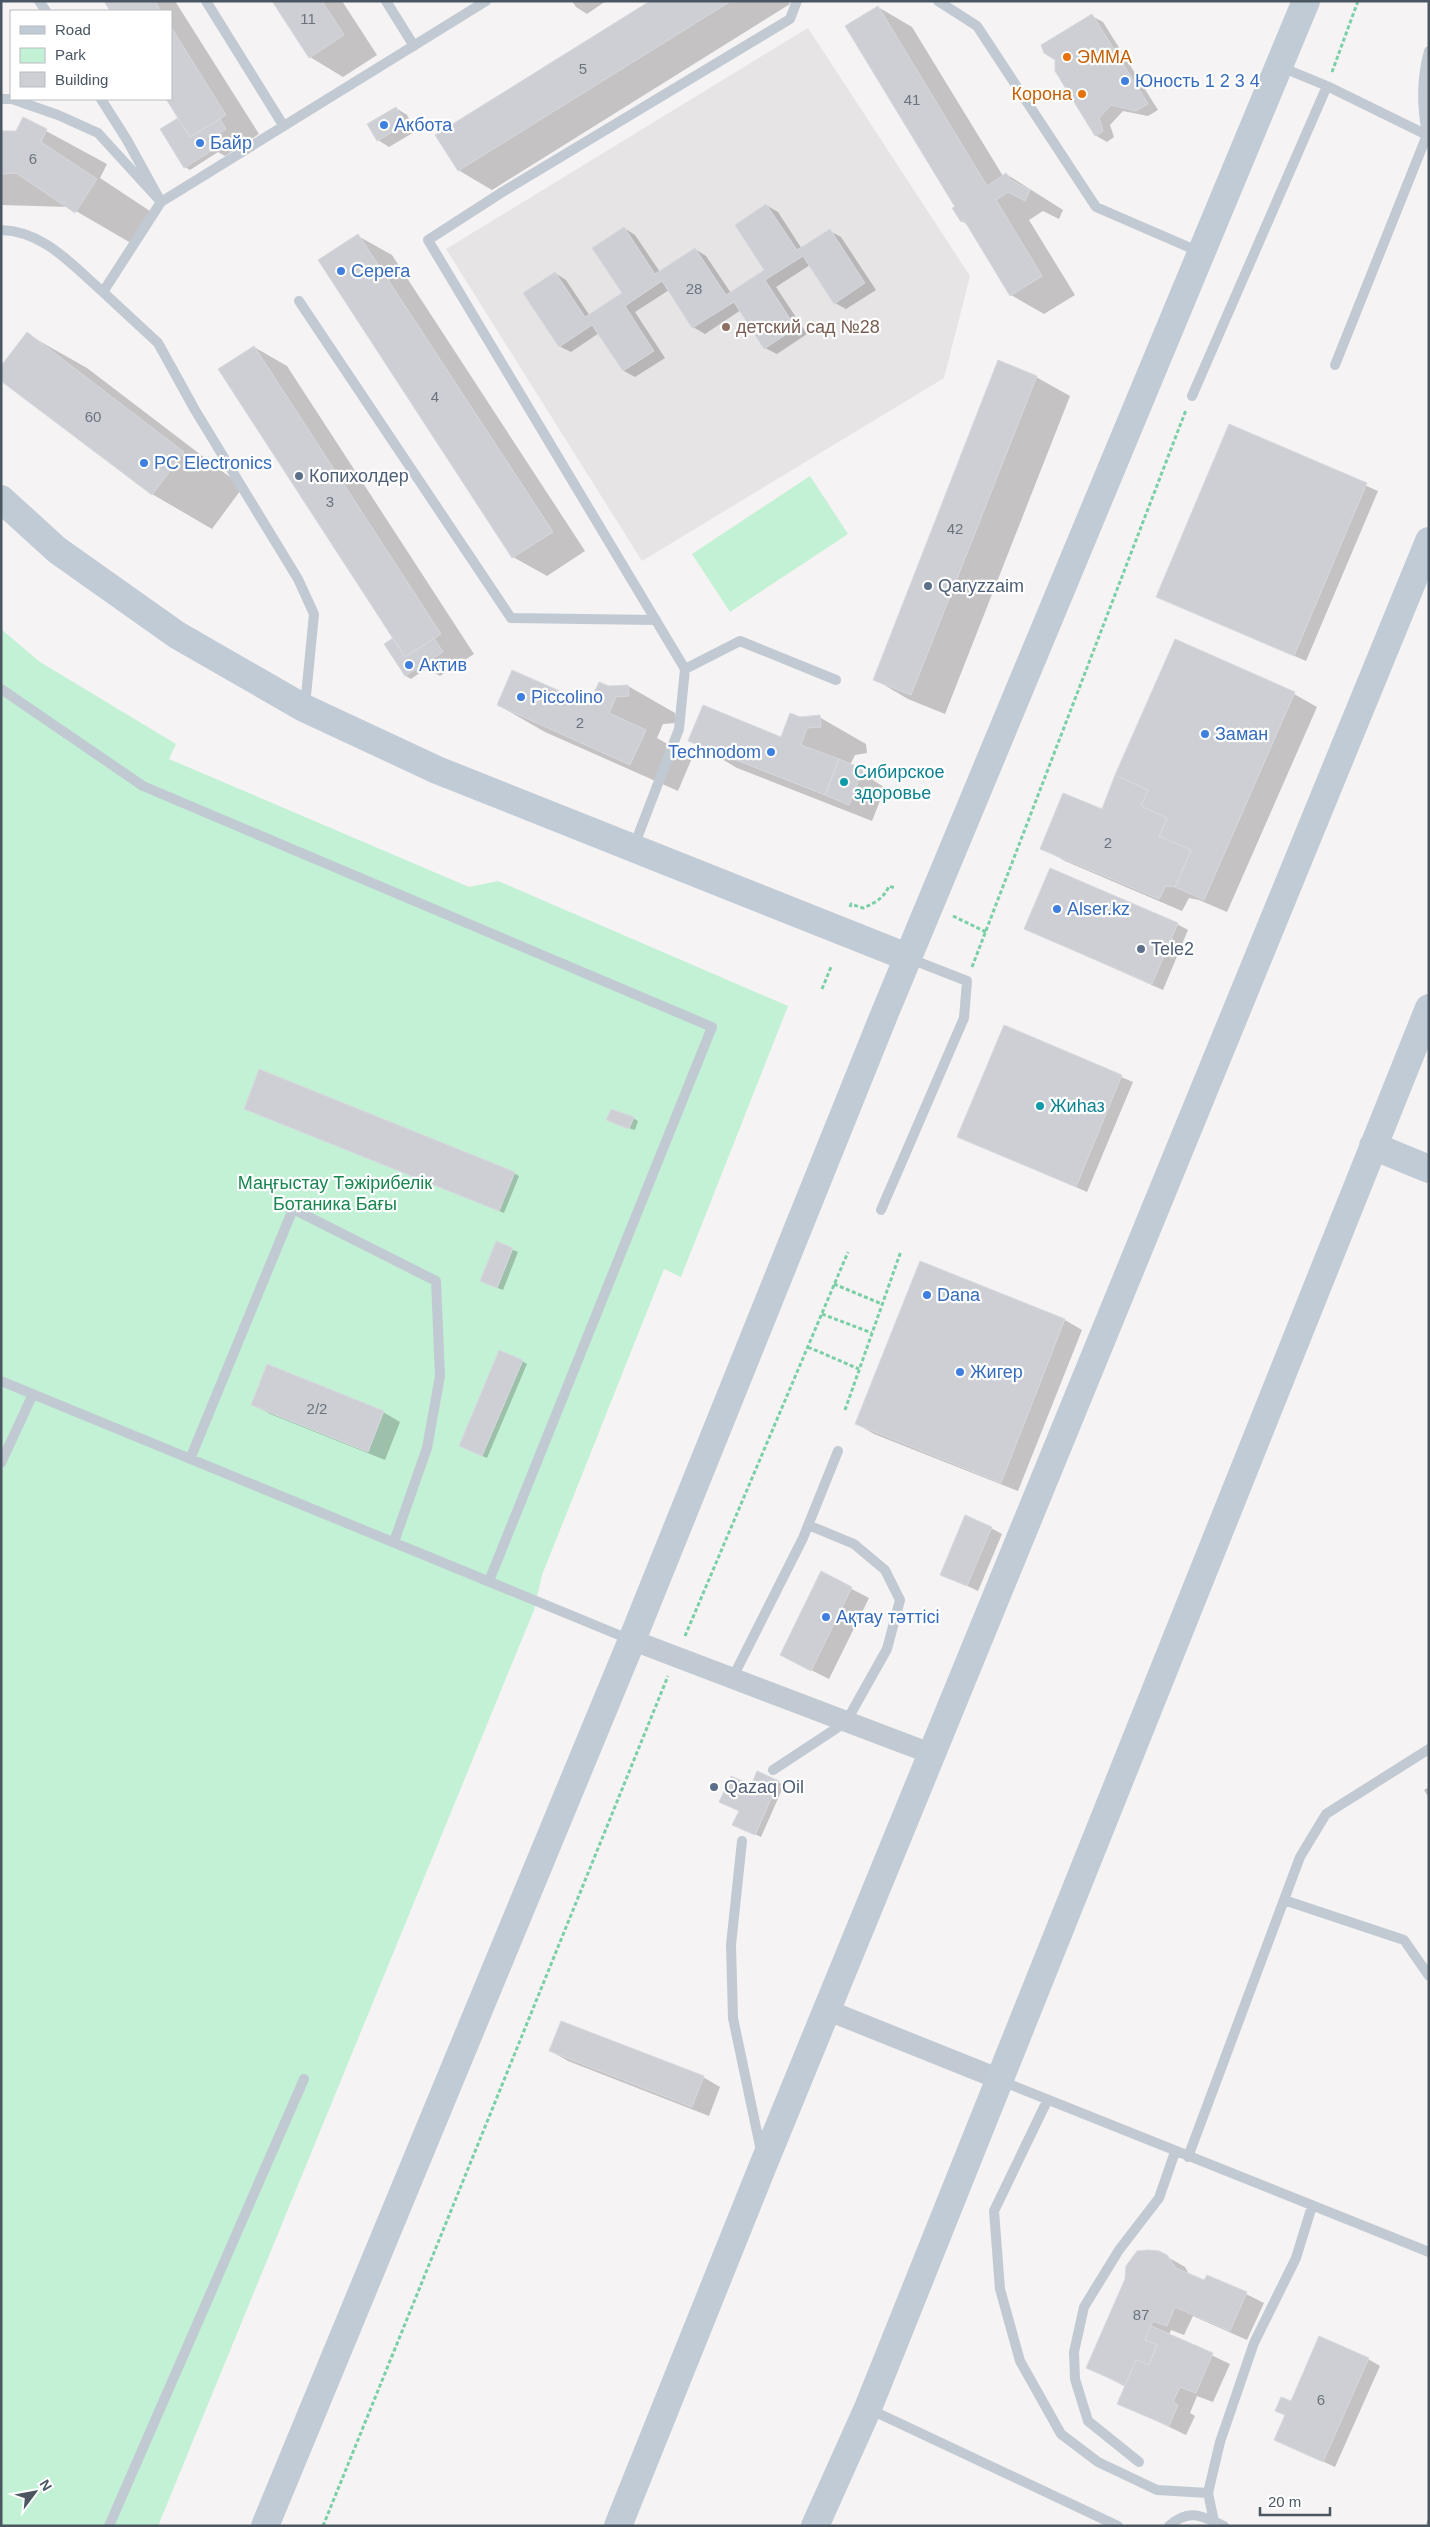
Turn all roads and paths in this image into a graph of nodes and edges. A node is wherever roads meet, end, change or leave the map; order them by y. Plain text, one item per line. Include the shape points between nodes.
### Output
1 (206, 1) edge
2 (386, 1) edge
3 (486, 1) edge
4 (797, 1) edge
5 (938, 1) edge
6 (1306, 1) edge
7 (1358, 1) edge
8 (414, 46) junction
9 (1429, 51) edge
10 (1281, 67) junction
11 (1327, 86) junction
12 (15, 100) edge
13 (102, 100) edge
14 (283, 125) junction
15 (1426, 135) junction
16 (161, 202) junction
17 (1, 230) edge
18 (1200, 252) junction
19 (103, 292) junction
20 (299, 301) dead end
21 (1335, 365) dead end
22 (1192, 396) joint
23 (1, 499) edge
24 (1429, 541) edge
25 (656, 620) junction
26 (685, 669) junction
27 (836, 680) dead end
28 (1, 689) edge
29 (304, 708) junction
30 (633, 849) junction
31 (895, 888) dead end
32 (848, 913) dead end
33 (952, 916) dead end
34 (986, 932) junction
35 (908, 957) junction
36 (831, 967) dead end
37 (967, 981) junction
38 (822, 989) dead end
39 (1429, 1008) edge
40 (1373, 1146) junction
41 (1429, 1170) edge
42 (881, 1210) dead end
43 (901, 1251) dead end
44 (848, 1252) dead end
45 (834, 1284) junction
46 (882, 1304) junction
47 (822, 1314) junction
48 (872, 1333) junction
49 (808, 1347) junction
50 (859, 1369) junction
51 (1, 1381) edge
52 (33, 1394) junction
53 (845, 1410) dead end
54 (838, 1451) dead end
55 (190, 1458) junction
56 (1, 1464) edge
57 (808, 1525) junction
58 (394, 1542) junction
59 (488, 1581) junction
60 (632, 1640) junction
61 (676, 1658) junction
62 (732, 1679) junction
63 (846, 1722) junction
64 (1429, 1749) edge
65 (932, 1754) junction
66 (773, 1770) dead end
67 (742, 1841) dead end
68 (1284, 1900) junction
69 (1429, 1976) edge
70 (827, 2010) junction
71 (304, 2079) dead end
72 (998, 2079) junction
73 (1047, 2100) junction
74 (1175, 2152) junction
75 (1188, 2157) junction
76 (764, 2163) junction
77 (1312, 2206) junction
78 (1429, 2252) edge
79 (868, 2408) junction
80 (1139, 2462) dead end
81 (1208, 2493) junction
82 (1218, 2524) edge
83 (1114, 2525) edge
84 (109, 2526) edge
85 (265, 2526) edge
86 (323, 2526) edge
87 (618, 2526) edge
88 (815, 2526) edge
89 (1169, 2526) edge

1 - 14 lane
2 - 8 lane
3 - 8 lane
4 - 25 lane via 790,19 428,240
5 - 18 lane via 977,26 1096,207
6 - 10 main road
7 - 11 path
8 - 14 lane
9 - 15 lane via 1422,77
10 - 11 lane
10 - 18 main road
11 - 15 lane
11 - 22 lane
12 - 16 lane via 98,133
13 - 16 lane
14 - 16 lane
15 - 21 lane
16 - 19 lane
17 - 19 lane via 18,230 44,241
18 - 35 main road
19 - 29 lane via 158,344 298,579 314,614
20 - 25 lane via 511,618
22 - 34 path
23 - 29 main road via 57,550 177,635
24 - 65 main road
25 - 26 lane
26 - 27 lane via 740,641
26 - 30 lane via 679,728
28 - 59 lane via 143,786 712,1027
29 - 30 main road via 437,770
30 - 35 main road
31 - 32 path via 890,886 876,902 863,908 851,904
33 - 34 path
34 - 37 path
35 - 37 lane
35 - 60 main road
36 - 38 path
37 - 42 lane via 964,1018
39 - 40 main road
40 - 41 main road
40 - 72 main road
43 - 46 path
44 - 45 path
45 - 46 path
45 - 47 path
46 - 48 path
47 - 48 path
47 - 49 path
48 - 50 path
49 - 50 path
49 - 61 path
50 - 53 path
51 - 52 lane
52 - 55 lane
52 - 56 lane
54 - 57 lane
55 - 58 lane
55 - 58 lane via 293,1209 436,1281 440,1376 427,1448
57 - 62 lane
57 - 63 lane via 854,1544 885,1570 900,1600 887,1649
58 - 59 lane
59 - 60 lane
60 - 61 street
60 - 85 main road
61 - 62 street
61 - 86 path
62 - 63 street
63 - 65 street
63 - 66 lane
64 - 68 lane via 1326,1814 1300,1857
65 - 70 main road
67 - 76 lane via 731,1945 733,2018
68 - 69 lane via 1404,1940
68 - 75 lane
70 - 72 street
70 - 76 main road
71 - 84 lane
72 - 73 lane
72 - 79 main road
73 - 74 lane
73 - 81 lane via 994,2211 1000,2289 1020,2361 1061,2434 1098,2462 1157,2490
74 - 75 lane
74 - 80 lane via 1159,2198 1119,2250 1084,2307 1074,2352 1074,2379 1088,2421
75 - 77 lane
76 - 87 main road
77 - 78 lane
77 - 81 lane via 1296,2258 1254,2343 1220,2442
79 - 83 lane
79 - 88 main road
81 - 82 lane
82 - 89 lane via 1198,2515 1185,2514

